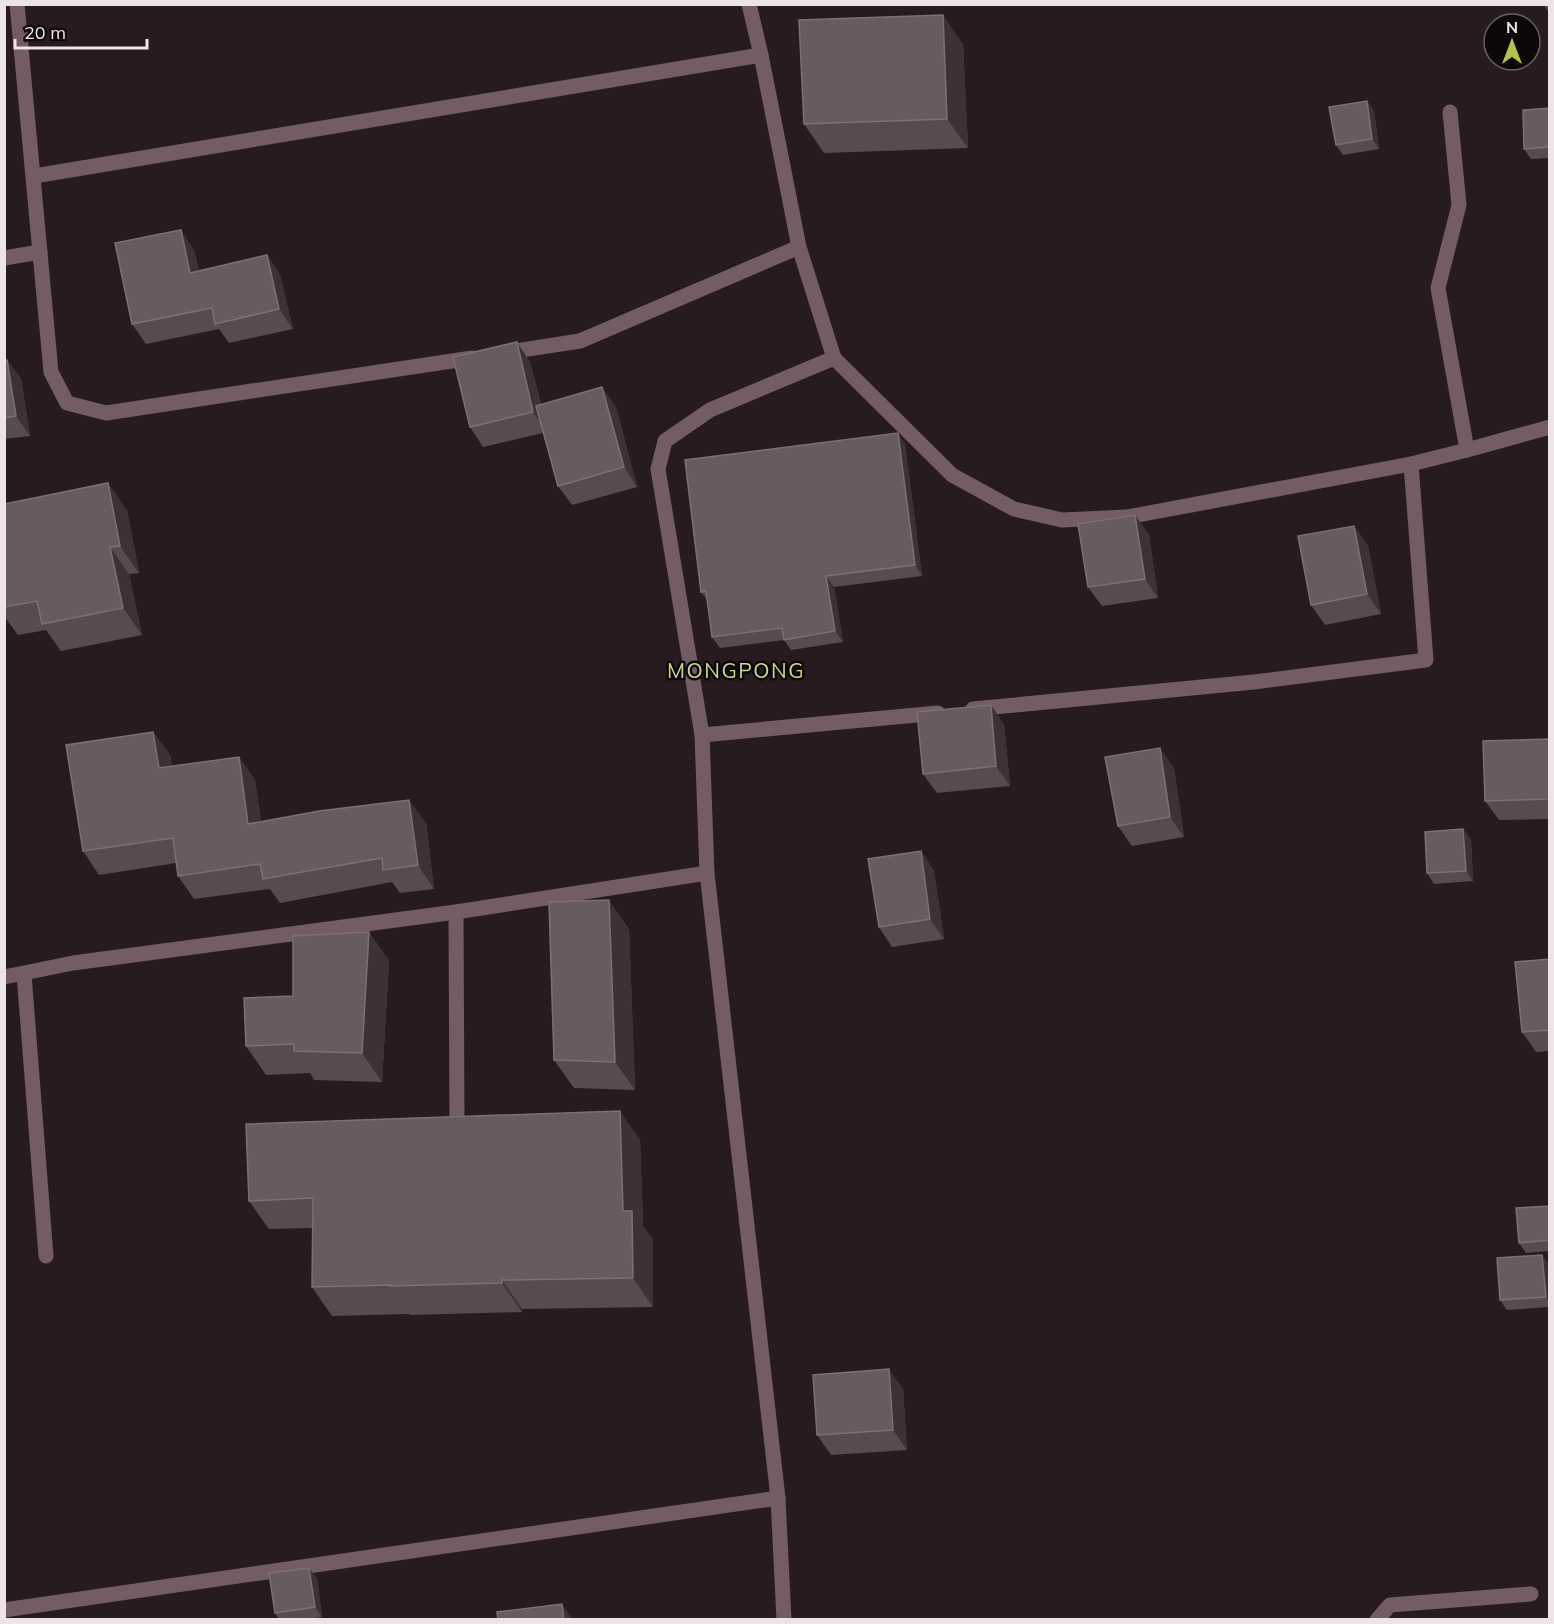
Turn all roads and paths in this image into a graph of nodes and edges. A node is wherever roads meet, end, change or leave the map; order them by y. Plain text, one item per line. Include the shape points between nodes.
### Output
1 (17, 4) edge
2 (749, 4) edge
3 (761, 55) junction
4 (1450, 112) dead end
5 (34, 176) junction
6 (799, 247) junction
7 (40, 252) junction
8 (4, 258) edge
9 (834, 358) junction
10 (1550, 427) edge
11 (1467, 450) junction
12 (1411, 464) junction
13 (702, 735) junction
14 (707, 873) junction
15 (456, 912) junction
16 (24, 974) junction
17 (4, 977) edge
18 (457, 1125) edge
19 (46, 1256) dead end
20 (778, 1498) junction
21 (1530, 1594) dead end
22 (4, 1610) edge
23 (784, 1620) edge
24 (1377, 1620) edge

1 - 5 street
2 - 3 street
3 - 5 street
3 - 6 street
4 - 11 street via 1459,205 1438,288
5 - 7 street
6 - 7 street via 580,341 105,413 67,404 51,372
6 - 9 street
7 - 8 street
9 - 12 street via 952,475 1014,509 1062,520 1127,517
9 - 13 street via 710,410 665,441 658,469
10 - 11 street
11 - 12 street
12 - 13 street via 1426,660 1254,682
13 - 14 street
14 - 15 street
14 - 20 street
15 - 16 street via 73,963
15 - 18 street
16 - 17 street
16 - 19 street
20 - 22 street
20 - 23 street
21 - 24 street via 1390,1605

